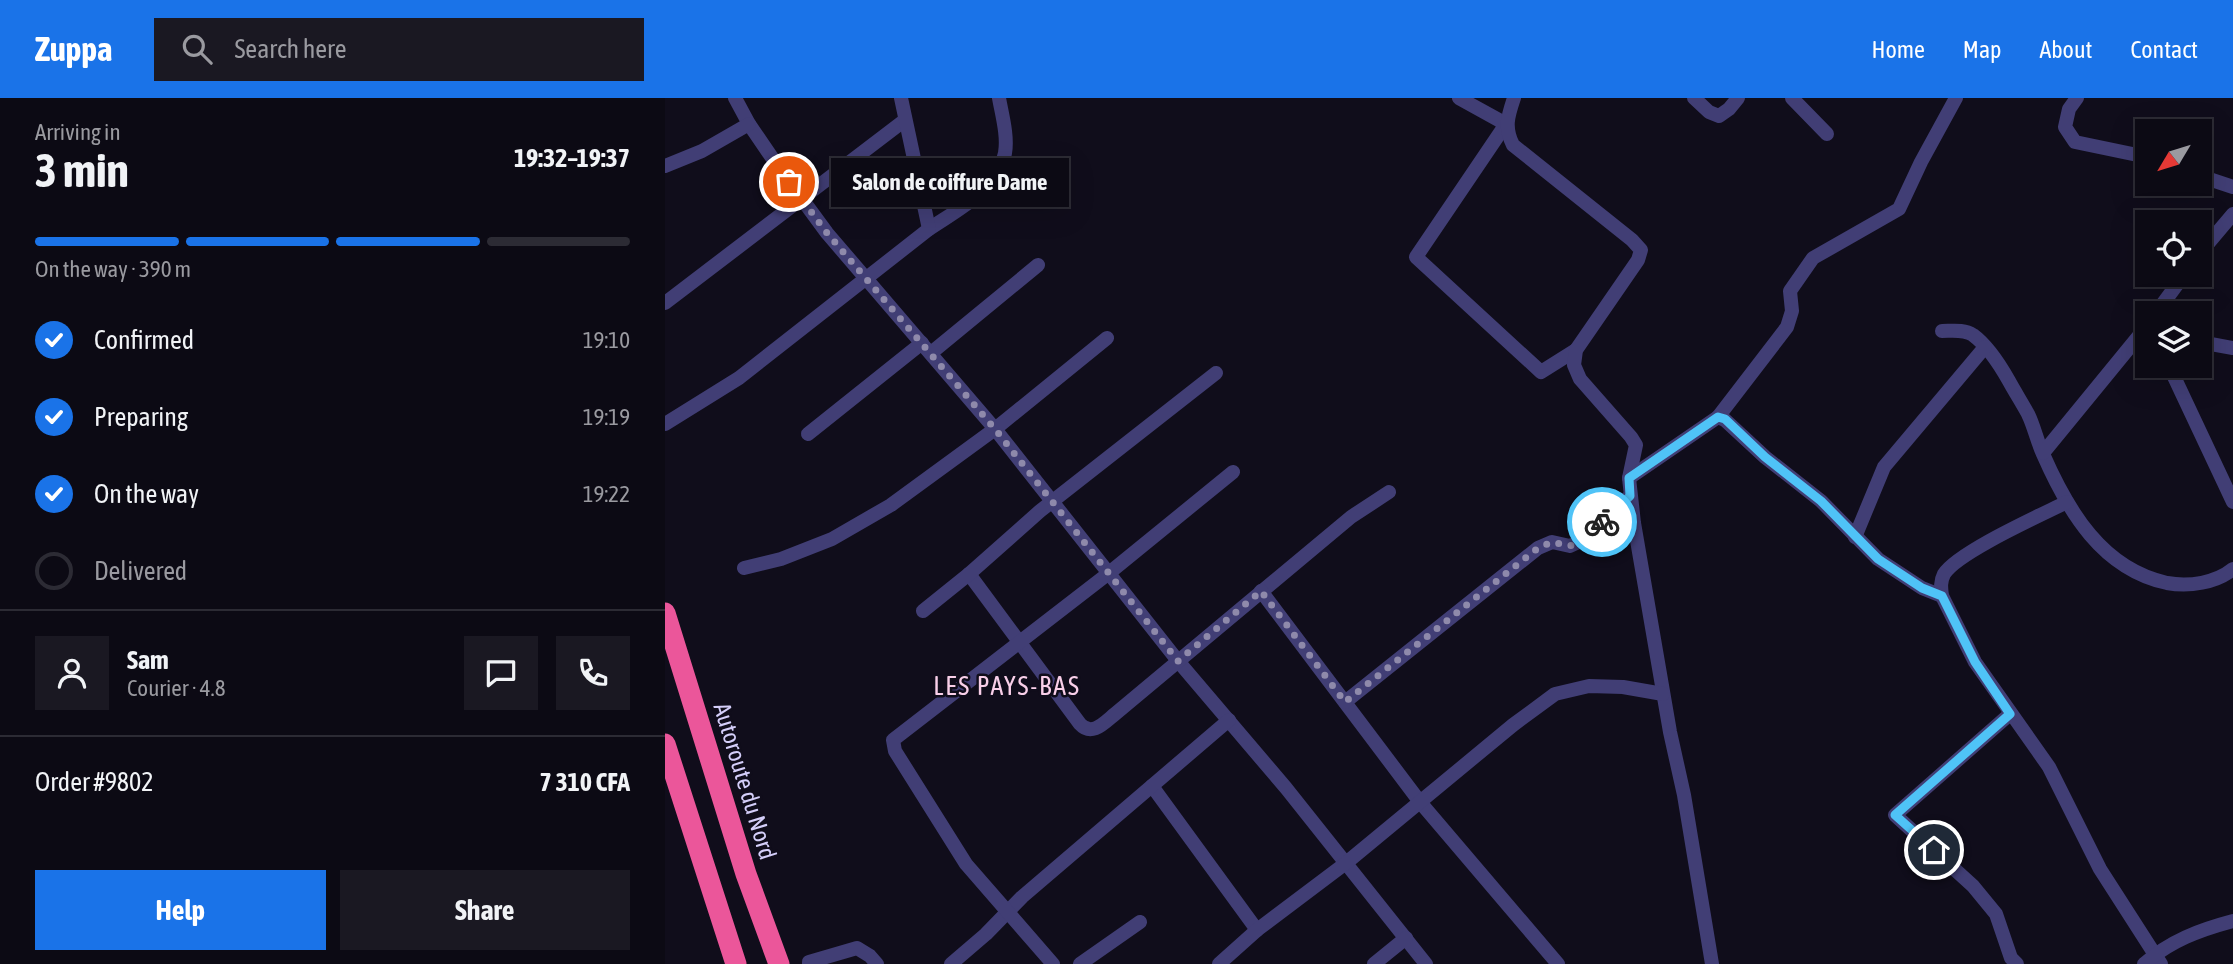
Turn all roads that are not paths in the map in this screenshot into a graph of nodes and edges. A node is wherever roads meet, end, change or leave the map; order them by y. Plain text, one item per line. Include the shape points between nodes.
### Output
1 (735, 98) edge
2 (901, 98) edge
3 (999, 98) edge
4 (1459, 98) edge
5 (1514, 98) edge
6 (1694, 98) edge
7 (1738, 98) edge
8 (1793, 98) edge
9 (1956, 98) edge
10 (2077, 98) edge
11 (905, 120) junction
12 (749, 124) junction
13 (1506, 124) junction
14 (1827, 134) dead end
15 (2135, 154) edge
16 (665, 166) edge
17 (2212, 180) edge
18 (2233, 187) edge
19 (801, 200) junction
20 (2233, 214) edge
21 (929, 229) junction
22 (2212, 239) edge
23 (1038, 265) dead end
24 (865, 278) junction
25 (665, 303) edge
26 (1942, 331) dead end
27 (1107, 338) dead end
28 (2135, 342) edge
29 (2212, 344) edge
30 (1985, 347) junction
31 (926, 348) junction
32 (2233, 348) edge
33 (1576, 351) junction
34 (1216, 373) dead end
35 (2175, 378) edge
36 (1718, 417) junction
37 (665, 424) edge
38 (995, 429) junction
39 (808, 434) dead end
40 (2043, 453) junction
41 (1233, 472) dead end
42 (1629, 478) junction
43 (1389, 492) dead end
44 (1630, 496) junction
45 (1052, 501) junction
46 (2067, 502) junction
47 (2233, 502) edge
48 (1855, 537) junction
49 (744, 568) dead end
50 (2233, 569) edge
51 (1109, 573) junction
52 (969, 574) junction
53 (1261, 591) junction
54 (1942, 596) junction
55 (923, 611) dead end
56 (665, 613) edge
57 (1019, 642) junction
58 (1178, 661) junction
59 (1664, 694) junction
60 (1345, 702) junction
61 (2010, 714) junction
62 (1229, 720) junction
63 (665, 744) edge
64 (1152, 786) junction
65 (1420, 802) junction
66 (1346, 863) junction
67 (1007, 912) junction
68 (2233, 921) edge
69 (1140, 922) dead end
70 (1257, 930) junction
71 (1406, 938) junction
72 (2158, 959) edge
73 (736, 964) edge
74 (779, 964) edge
75 (810, 964) edge
76 (877, 964) edge
77 (951, 964) edge
78 (1053, 964) edge
79 (1080, 964) edge
80 (1219, 964) edge
81 (1374, 964) edge
82 (1426, 964) edge
83 (1558, 964) edge
84 (1713, 964) edge
85 (2017, 964) edge
86 (2144, 964) edge

1 - 12 street
2 - 11 street
3 - 21 street via 1006,151 1001,167 978,195
4 - 13 street
5 - 13 street
6 - 7 street via 1719,116
8 - 14 street
9 - 36 street via 1899,209 1814,258 1790,291 1792,312 1787,327
10 - 15 street via 2065,127 2075,142
11 - 19 street
11 - 21 street
12 - 16 street
12 - 19 street
13 - 33 street via 1513,145 1641,250
13 - 33 street via 1416,257 1541,372
17 - 18 street
19 - 24 street
19 - 25 street
20 - 22 street
21 - 24 street
23 - 31 street
24 - 31 street
24 - 37 street via 739,378
26 - 30 street via 1971,334
27 - 38 street
28 - 40 street
29 - 32 street
30 - 40 street via 2029,415
30 - 48 street via 1884,467
31 - 38 street
31 - 39 street
33 - 42 street via 1574,365 1580,379 1636,444
34 - 45 street
35 - 47 street
36 - 42 street
36 - 48 street via 1821,501
38 - 45 street
38 - 49 street via 891,505 832,540
40 - 46 street
41 - 51 street
42 - 44 street
43 - 53 street
44 - 59 street
44 - 60 street via 1581,541 1570,546 1552,542 1538,548
45 - 51 street
45 - 52 street
46 - 50 street via 2101,547 2136,573 2175,584 2223,577
46 - 54 street via 1982,545 1945,572 1940,583
48 - 54 street via 1901,575
51 - 57 street
51 - 58 street
52 - 55 street
52 - 57 street
53 - 58 street
53 - 60 street
54 - 61 street via 1975,662
56 - 74 highway, Autoroute du Nord via 746,874
57 - 58 street via 1084,729 1090,730
57 - 67 street via 893,740 895,751 966,864
58 - 62 street
59 - 65 street via 1589,686 1555,694
59 - 84 street
60 - 65 street
61 - 72 street via 2049,767 2100,869
61 - 85 street via 1895,815 1973,886 1996,914
62 - 64 street
62 - 66 street
63 - 73 highway
64 - 67 street
64 - 70 street
65 - 66 street
65 - 83 street
66 - 70 street
66 - 71 street
67 - 77 street
67 - 78 street
68 - 72 street via 2186,936
69 - 79 street
70 - 80 street
71 - 81 street
71 - 82 street
72 - 86 street
75 - 76 street via 857,948

